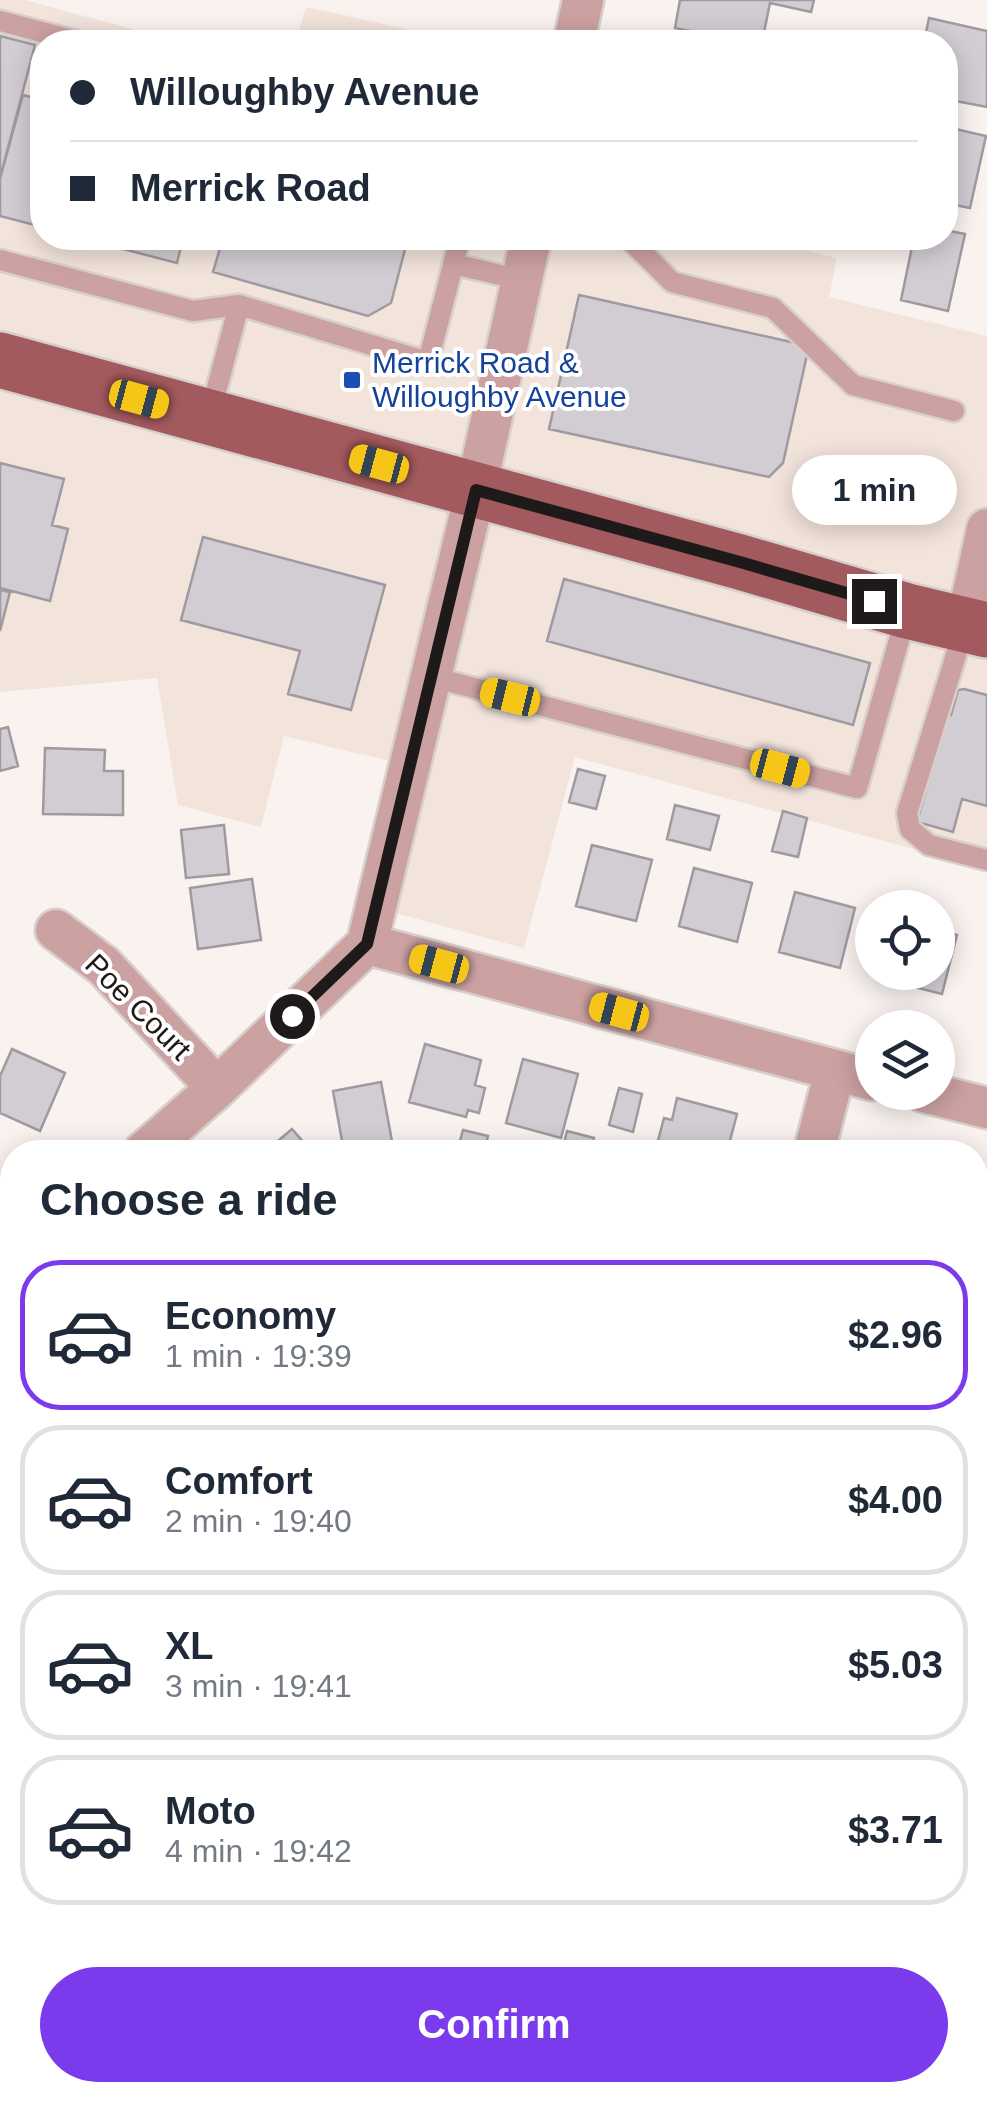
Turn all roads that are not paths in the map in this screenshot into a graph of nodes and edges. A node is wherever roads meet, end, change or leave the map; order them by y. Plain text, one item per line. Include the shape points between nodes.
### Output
1 (583, 0) edge
2 (0, 21) edge
3 (34, 30) edge
4 (577, 30) edge
5 (457, 250) edge
6 (528, 250) edge
7 (640, 250) edge
8 (0, 260) edge
9 (453, 264) junction
10 (522, 280) junction
11 (239, 305) junction
12 (0, 360) edge
13 (954, 411) dead end
14 (209, 418) junction
15 (476, 490) junction
16 (987, 528) edge
17 (907, 611) junction
18 (976, 627) edge
19 (432, 677) junction
20 (987, 860) edge
21 (56, 930) dead end
22 (367, 944) junction
23 (854, 1075) edge
24 (217, 1088) junction
25 (955, 1100) edge
26 (987, 1108) edge
27 (158, 1140) edge
28 (820, 1140) edge

1 - 4 street
2 - 3 lane
5 - 9 lane
6 - 10 street
7 - 13 lane via 672,282 772,308 852,385
8 - 11 lane via 192,311
9 - 10 lane
9 - 11 lane via 428,362
10 - 15 street
11 - 14 lane
12 - 14 main road
14 - 15 main road
15 - 17 main road
15 - 19 street
16 - 18 street
17 - 18 main road
17 - 19 lane via 858,788
18 - 20 lane via 907,813 910,829 929,845
19 - 22 street
21 - 24 street, Poe Court via 104,966
22 - 23 street
22 - 24 street
23 - 28 street
24 - 27 street
25 - 26 street

